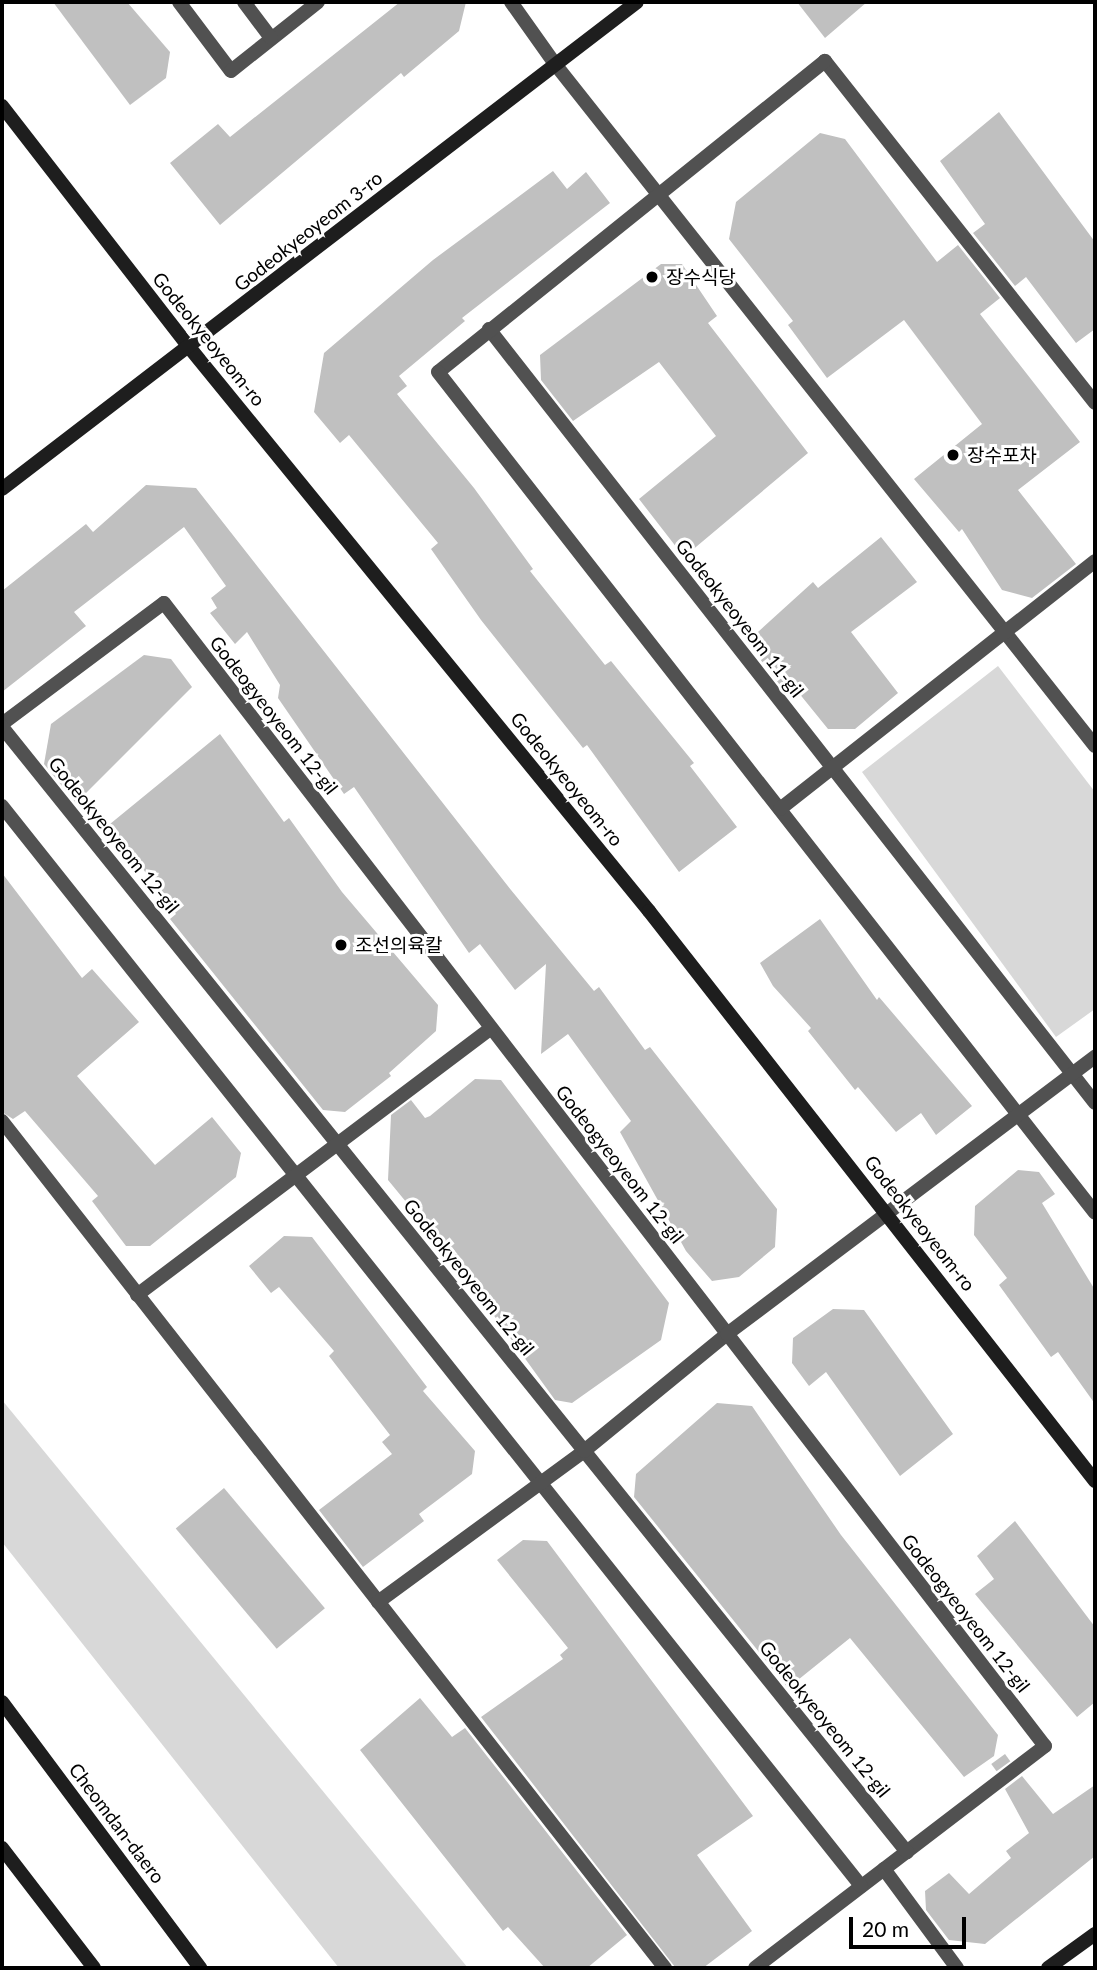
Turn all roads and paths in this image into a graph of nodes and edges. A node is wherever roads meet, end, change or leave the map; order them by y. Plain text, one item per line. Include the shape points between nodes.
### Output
1 (179, 2) edge
2 (244, 2) edge
3 (318, 2) edge
4 (511, 2) edge
5 (637, 2) edge
6 (271, 38) junction
7 (555, 64) junction
8 (2, 106) edge
9 (659, 194) junction
10 (489, 328) junction
11 (189, 347) junction
12 (1095, 403) edge
13 (2, 489) edge
14 (1095, 561) edge
15 (1004, 628) junction
16 (2, 725) edge
17 (1095, 746) edge
18 (833, 767) junction
19 (2, 806) edge
20 (780, 809) junction
21 (491, 1028) junction
22 (1095, 1057) edge
23 (1073, 1073) junction
24 (1095, 1103) edge
25 (1022, 1114) junction
26 (2, 1121) edge
27 (339, 1146) junction
28 (297, 1177) junction
29 (888, 1213) junction
30 (1095, 1213) edge
31 (137, 1295) junction
32 (727, 1334) junction
33 (584, 1451) junction
34 (538, 1481) junction
35 (1095, 1481) edge
36 (378, 1602) junction
37 (2, 1702) edge
38 (2, 1848) edge
39 (907, 1852) junction
40 (884, 1869) junction
41 (861, 1886) junction
42 (1095, 1934) edge
43 (197, 1962) edge
44 (94, 1968) edge
45 (208, 1968) edge
46 (665, 1968) edge
47 (755, 1968) edge
48 (957, 1968) edge
49 (1048, 1968) edge

1 - 6 street via 231,71
2 - 6 street
3 - 6 street
4 - 7 street
5 - 7 street, Godeokyeoyeom 3-ro
7 - 9 street
7 - 11 street, Godeokyeoyeom 3-ro
8 - 11 street, Godeokyeoyeom-ro
9 - 10 street
9 - 12 street via 825,61
9 - 15 street
10 - 18 street, Godeokyeoyeom 11-gil
10 - 20 street via 438,372
11 - 13 street, Godeokyeoyeom 3-ro
11 - 29 street, Godeokyeoyeom-ro via 649,911
14 - 15 street
15 - 17 street
15 - 18 street
16 - 21 street, Godeogyeoyeom 12-gil via 164,604
16 - 27 street, Godeokyeoyeom 12-gil
18 - 20 street
18 - 23 street, Godeokyeoyeom 11-gil
19 - 28 street
20 - 25 street
21 - 27 street
21 - 32 street, Godeogyeoyeom 12-gil
22 - 23 street
23 - 24 street, Godeokyeoyeom 11-gil
23 - 25 street
25 - 29 street
25 - 30 street
26 - 31 street
27 - 28 street
27 - 33 street, Godeokyeoyeom 12-gil
28 - 31 street
28 - 34 street
29 - 32 street
29 - 35 street, Godeokyeoyeom-ro
31 - 36 street
32 - 33 street
32 - 39 street, Godeogyeoyeom 12-gil via 1045,1746
33 - 34 street
33 - 39 street, Godeokyeoyeom 12-gil
34 - 36 street
34 - 41 street
36 - 46 street
37 - 43 street, Cheomdan-daero
38 - 44 street
39 - 40 street, Godeogyeoyeom 12-gil
40 - 41 street, Godeogyeoyeom 12-gil
40 - 48 street
41 - 47 street, Godeogyeoyeom 12-gil
42 - 49 street
43 - 45 street, Cheomdan-daero

